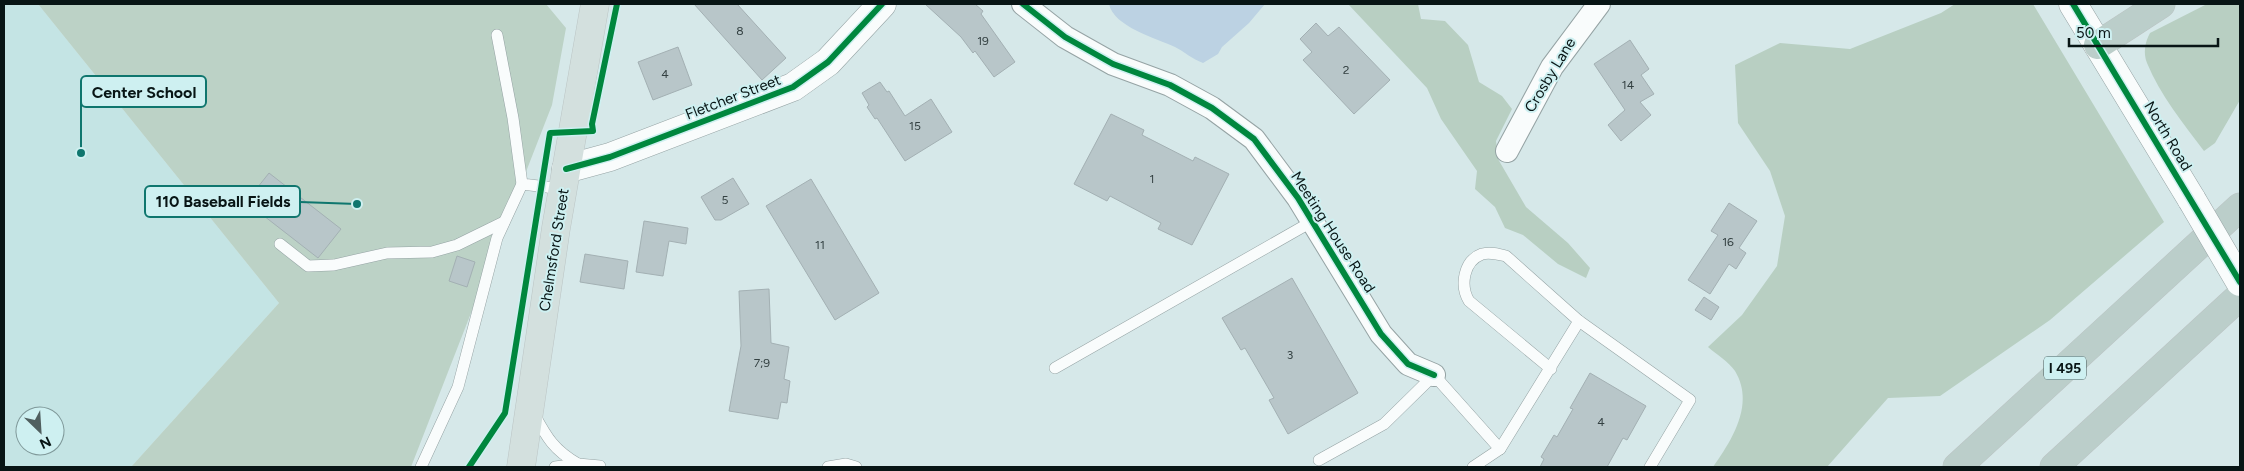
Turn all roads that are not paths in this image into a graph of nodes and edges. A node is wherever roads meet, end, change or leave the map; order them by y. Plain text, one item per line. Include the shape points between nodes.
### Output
1 (594, 4) edge
2 (882, 4) edge
3 (1023, 4) edge
4 (1599, 4) edge
5 (2073, 4) edge
6 (2161, 4) edge
7 (497, 35) dead end
8 (2098, 45) junction
9 (1507, 151) dead end
10 (564, 179) junction
11 (522, 184) junction
12 (2240, 207) edge
13 (1313, 221) junction
14 (504, 222) junction
15 (280, 244) dead end
16 (2240, 282) edge
17 (2240, 296) edge
18 (1579, 321) junction
19 (1055, 368) dead end
20 (1551, 369) junction
21 (1434, 375) junction
22 (530, 407) junction
23 (1500, 449) junction
24 (1319, 460) dead end
25 (578, 464) junction
26 (420, 467) edge
27 (521, 467) edge
28 (555, 467) edge
29 (603, 467) edge
30 (828, 467) edge
31 (856, 467) edge
32 (1473, 467) edge
33 (1650, 467) edge
34 (1957, 467) edge
35 (2054, 467) edge

1 - 10 main road, Chelmsford Street
2 - 10 street, Fletcher Street via 828,62 793,87 610,157
3 - 13 street, Meeting House Road via 1065,36 1113,64 1170,85 1212,108 1254,139
4 - 9 street, Crosby Lane via 1552,67
5 - 8 street, North Road
6 - 8 highway
7 - 11 lane
8 - 16 street, North Road, bridge
10 - 11 lane
10 - 22 main road, Chelmsford Street
11 - 14 lane
12 - 34 highway, I 495
13 - 19 lane
13 - 21 street, Meeting House Road via 1381,334 1408,364
14 - 15 lane via 432,252 387,253 334,265 308,266
14 - 26 lane via 458,387
17 - 35 highway
18 - 20 lane
18 - 20 lane via 1506,256 1481,254 1464,274 1463,286 1469,301
18 - 33 lane via 1690,400
20 - 23 lane
21 - 23 lane
21 - 24 lane via 1384,424
22 - 25 lane via 547,439 560,453
22 - 27 main road, Chelmsford Street
23 - 32 lane
25 - 28 lane
25 - 29 lane
30 - 31 lane via 846,464

